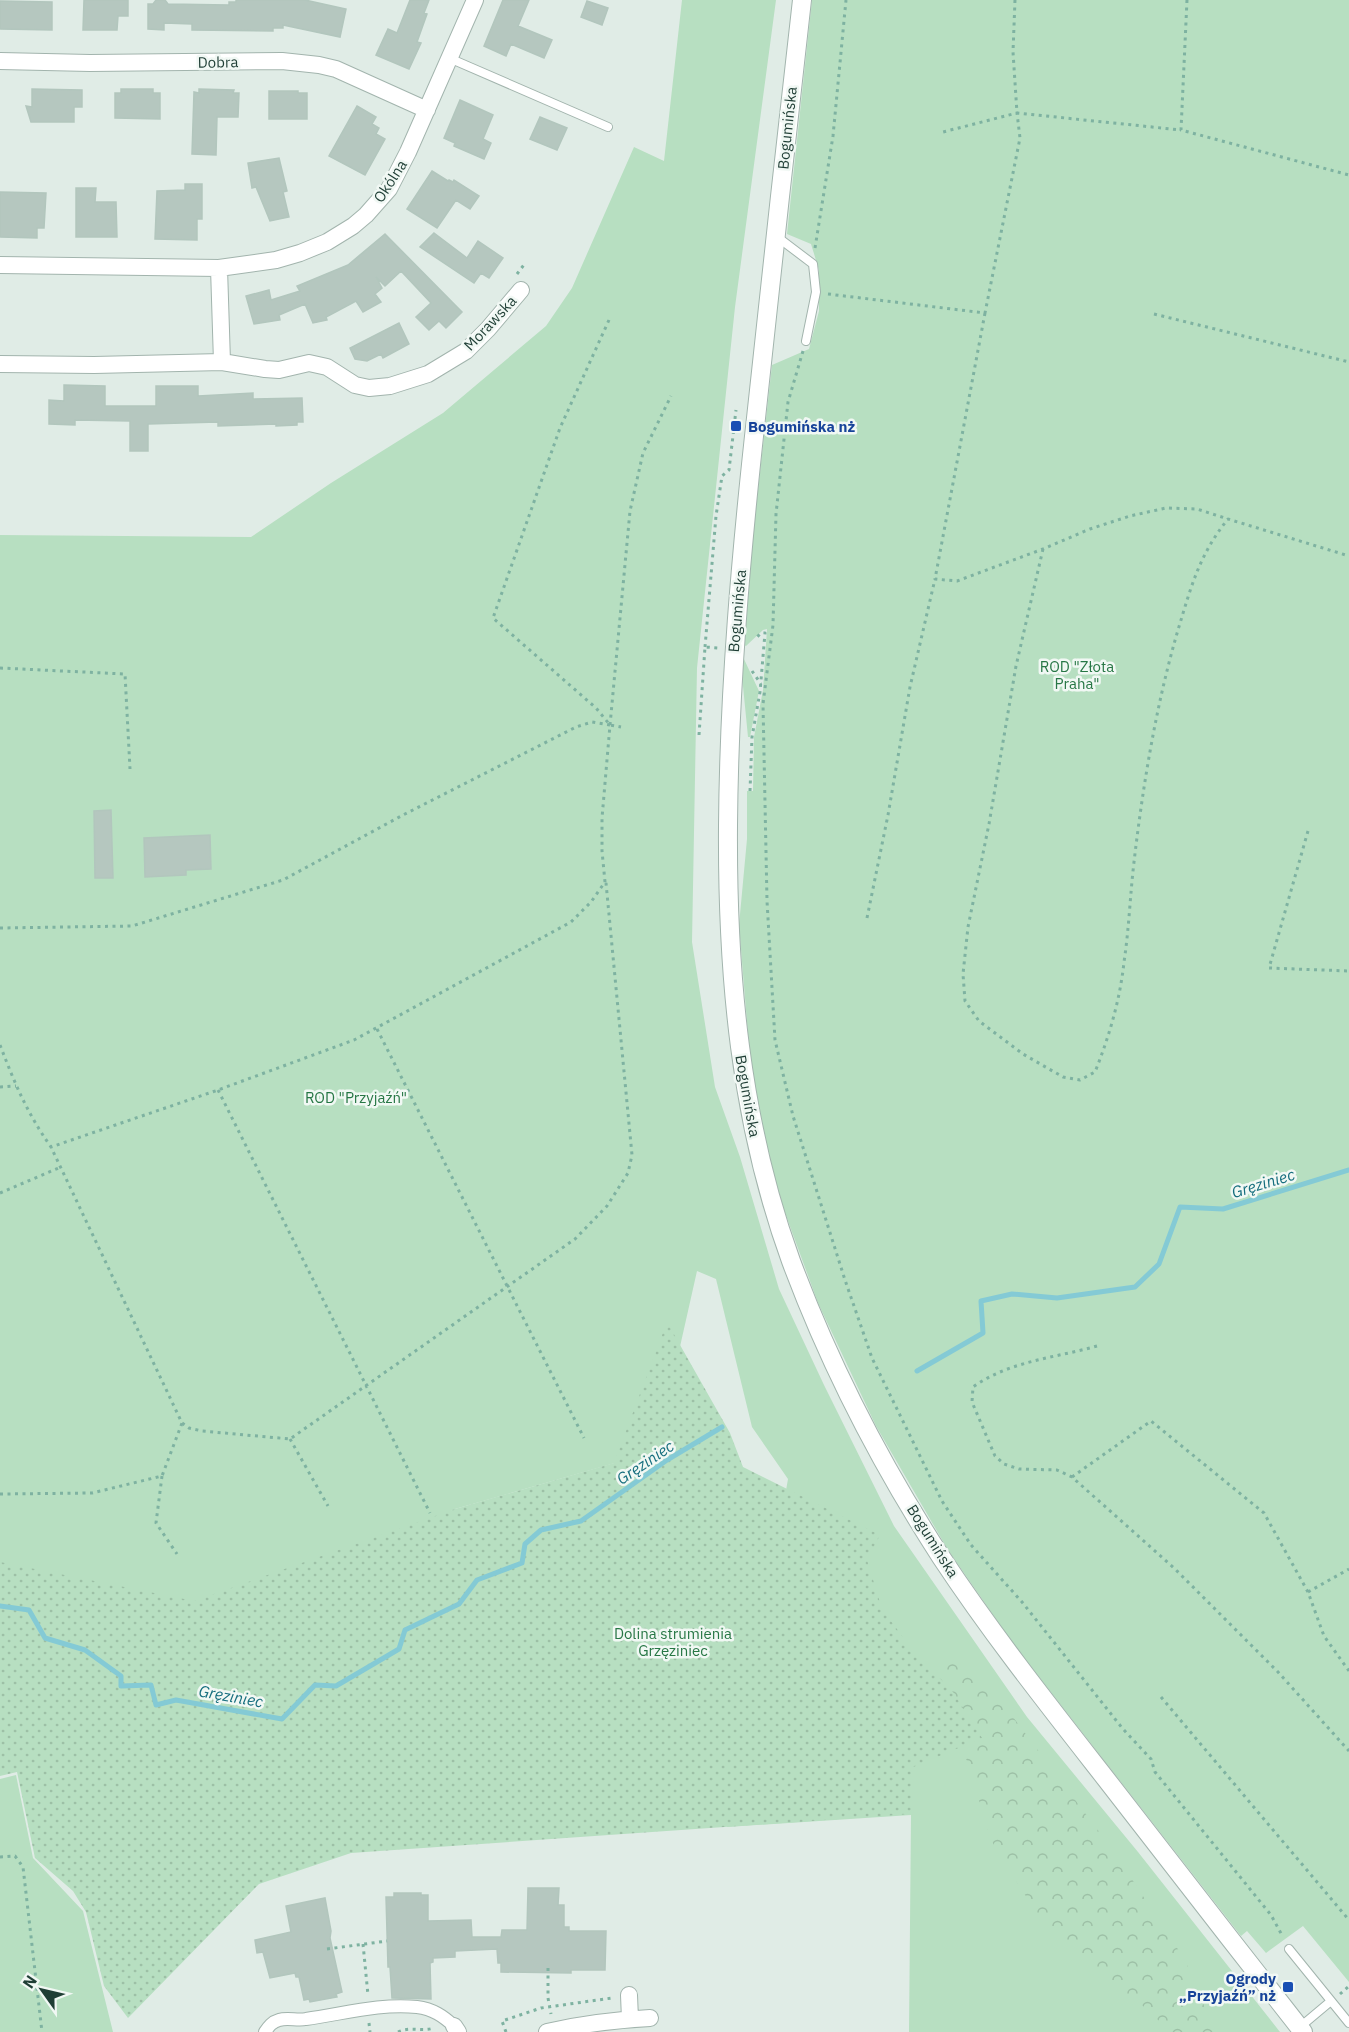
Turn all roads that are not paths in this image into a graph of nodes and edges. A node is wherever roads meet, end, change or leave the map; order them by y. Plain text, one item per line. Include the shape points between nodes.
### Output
1 (474, 0) edge
2 (802, 0) edge
3 (449, 58) junction
4 (0, 61) edge
5 (428, 110) junction
6 (608, 127) dead end
7 (776, 235) junction
8 (0, 265) edge
9 (219, 268) junction
10 (518, 283) road end
11 (806, 341) road end
12 (222, 362) junction
13 (0, 364) edge
14 (1289, 1949) road end
15 (629, 1995) road end
16 (1331, 2001) junction
17 (650, 2018) dead end
18 (630, 2019) junction
19 (1349, 2023) edge
20 (451, 2029) edge
21 (1301, 2030) edge
22 (551, 2031) edge
23 (265, 2032) edge

1 - 3 street, Okólna
2 - 7 street, Bogumińska
3 - 5 street, Okólna
3 - 6 lane
4 - 5 street, Dobra via 303,63 336,69
5 - 9 street, Okólna via 389,189 353,226 300,253
7 - 11 lane via 813,264 816,292
7 - 21 street, Bogumińska via 735,627 728,852 731,958 742,1068 775,1211 809,1306 848,1391 940,1555 1007,1651
8 - 9 street, Okólna
9 - 12 street
10 - 12 street, Morawska via 488,329 466,351 428,375 397,385 355,385 327,367 309,363 279,370
12 - 13 street
14 - 16 lane
15 - 18 street
16 - 19 lane
16 - 21 lane
17 - 18 street
18 - 22 street
20 - 23 street via 436,2012 402,2007 283,2019 272,2023

